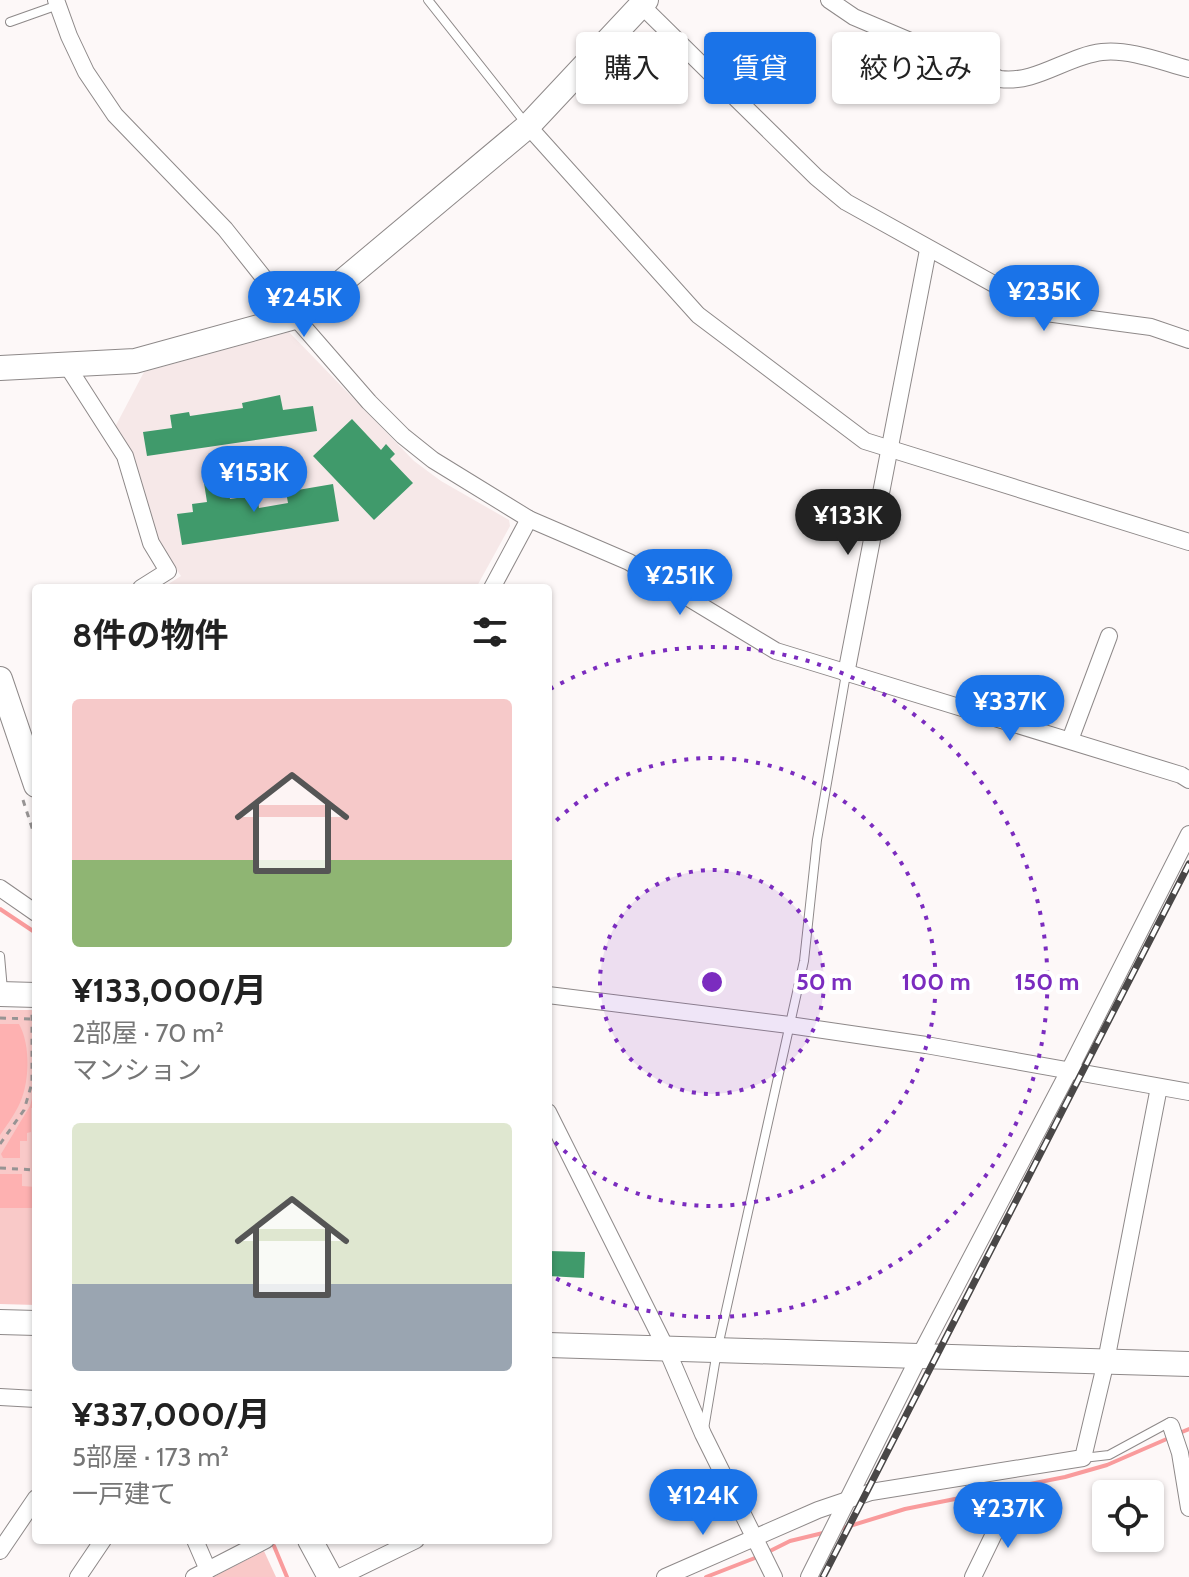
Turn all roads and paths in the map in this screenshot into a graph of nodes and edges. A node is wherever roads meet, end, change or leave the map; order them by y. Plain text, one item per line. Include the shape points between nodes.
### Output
1 (428, 0) edge
2 (829, 0) edge
3 (57, 2) edge
4 (643, 2) edge
5 (10, 22) dead end
6 (1189, 69) edge
7 (528, 126) junction
8 (928, 250) junction
9 (295, 317) junction
10 (1189, 340) edge
11 (66, 364) junction
12 (0, 368) edge
13 (890, 448) junction
14 (529, 519) junction
15 (1189, 542) edge
16 (147, 584) edge
17 (494, 584) edge
18 (1109, 636) dead end
19 (846, 674) junction
20 (0, 679) edge
21 (1070, 740) junction
22 (32, 773) edge
23 (1189, 780) edge
24 (1189, 834) edge
25 (0, 888) edge
26 (32, 910) edge
27 (0, 956) edge
28 (552, 995) edge
29 (1, 1002) edge
30 (32, 1006) edge
31 (32, 1006) edge
32 (789, 1025) junction
33 (1070, 1069) junction
34 (32, 1083) edge
35 (1159, 1087) junction
36 (1189, 1092) edge
37 (552, 1120) edge
38 (0, 1144) edge
39 (0, 1168) edge
40 (32, 1170) edge
41 (0, 1322) edge
42 (32, 1323) edge
43 (552, 1345) edge
44 (667, 1350) junction
45 (717, 1351) junction
46 (919, 1357) junction
47 (1106, 1361) junction
48 (1189, 1364) edge
49 (0, 1398) edge
50 (32, 1399) edge
51 (1171, 1426) joint
52 (703, 1434) junction
53 (1083, 1458) junction
54 (848, 1503) junction
55 (32, 1504) edge
56 (1008, 1505) dead end
57 (1189, 1508) edge
58 (757, 1542) junction
59 (100, 1544) edge
60 (196, 1544) edge
61 (258, 1544) edge
62 (314, 1544) edge
63 (408, 1544) edge
64 (0, 1551) edge
65 (770, 1570) edge
66 (201, 1573) edge
67 (78, 1577) edge
68 (330, 1577) edge
69 (340, 1577) edge
70 (665, 1577) edge
71 (809, 1577) edge
72 (973, 1577) edge

1 - 7 lane
2 - 6 street via 854,17 1000,79 1022,80 1100,52 1124,52
3 - 5 lane
3 - 9 street via 86,72 107,105 225,229
4 - 7 street
4 - 8 street via 834,195
7 - 9 street
7 - 13 street via 698,315 847,429
8 - 10 street via 1046,313 1151,327
8 - 13 street
9 - 11 street via 135,361
9 - 14 street via 419,450
11 - 12 street
11 - 16 street via 125,456 151,543 168,571
13 - 15 street
13 - 19 street
14 - 17 street
14 - 19 street via 629,562 776,651
18 - 21 street
19 - 21 street
19 - 32 lane via 817,840 804,961
20 - 22 street
21 - 23 street
24 - 33 street
25 - 26 street
27 - 29 lane
28 - 32 street
29 - 30 street
29 - 31 path
32 - 33 street
32 - 45 lane
33 - 35 street
33 - 46 street
34 - 38 path via 24,1110
35 - 36 street
35 - 47 street
37 - 44 street
39 - 40 path
41 - 42 street
43 - 44 street
44 - 45 street
44 - 52 street
45 - 46 street
45 - 52 lane
46 - 47 street
46 - 54 street
47 - 48 street
47 - 53 street
49 - 50 street
51 - 53 lane via 1170,1422 1109,1455
51 - 57 street
52 - 58 street
53 - 54 street via 887,1489
54 - 58 street via 818,1510
54 - 71 street
55 - 64 street
56 - 72 street
58 - 65 street
58 - 70 street via 742,1542
59 - 67 street
60 - 66 street
61 - 66 street
62 - 68 street
63 - 69 street

